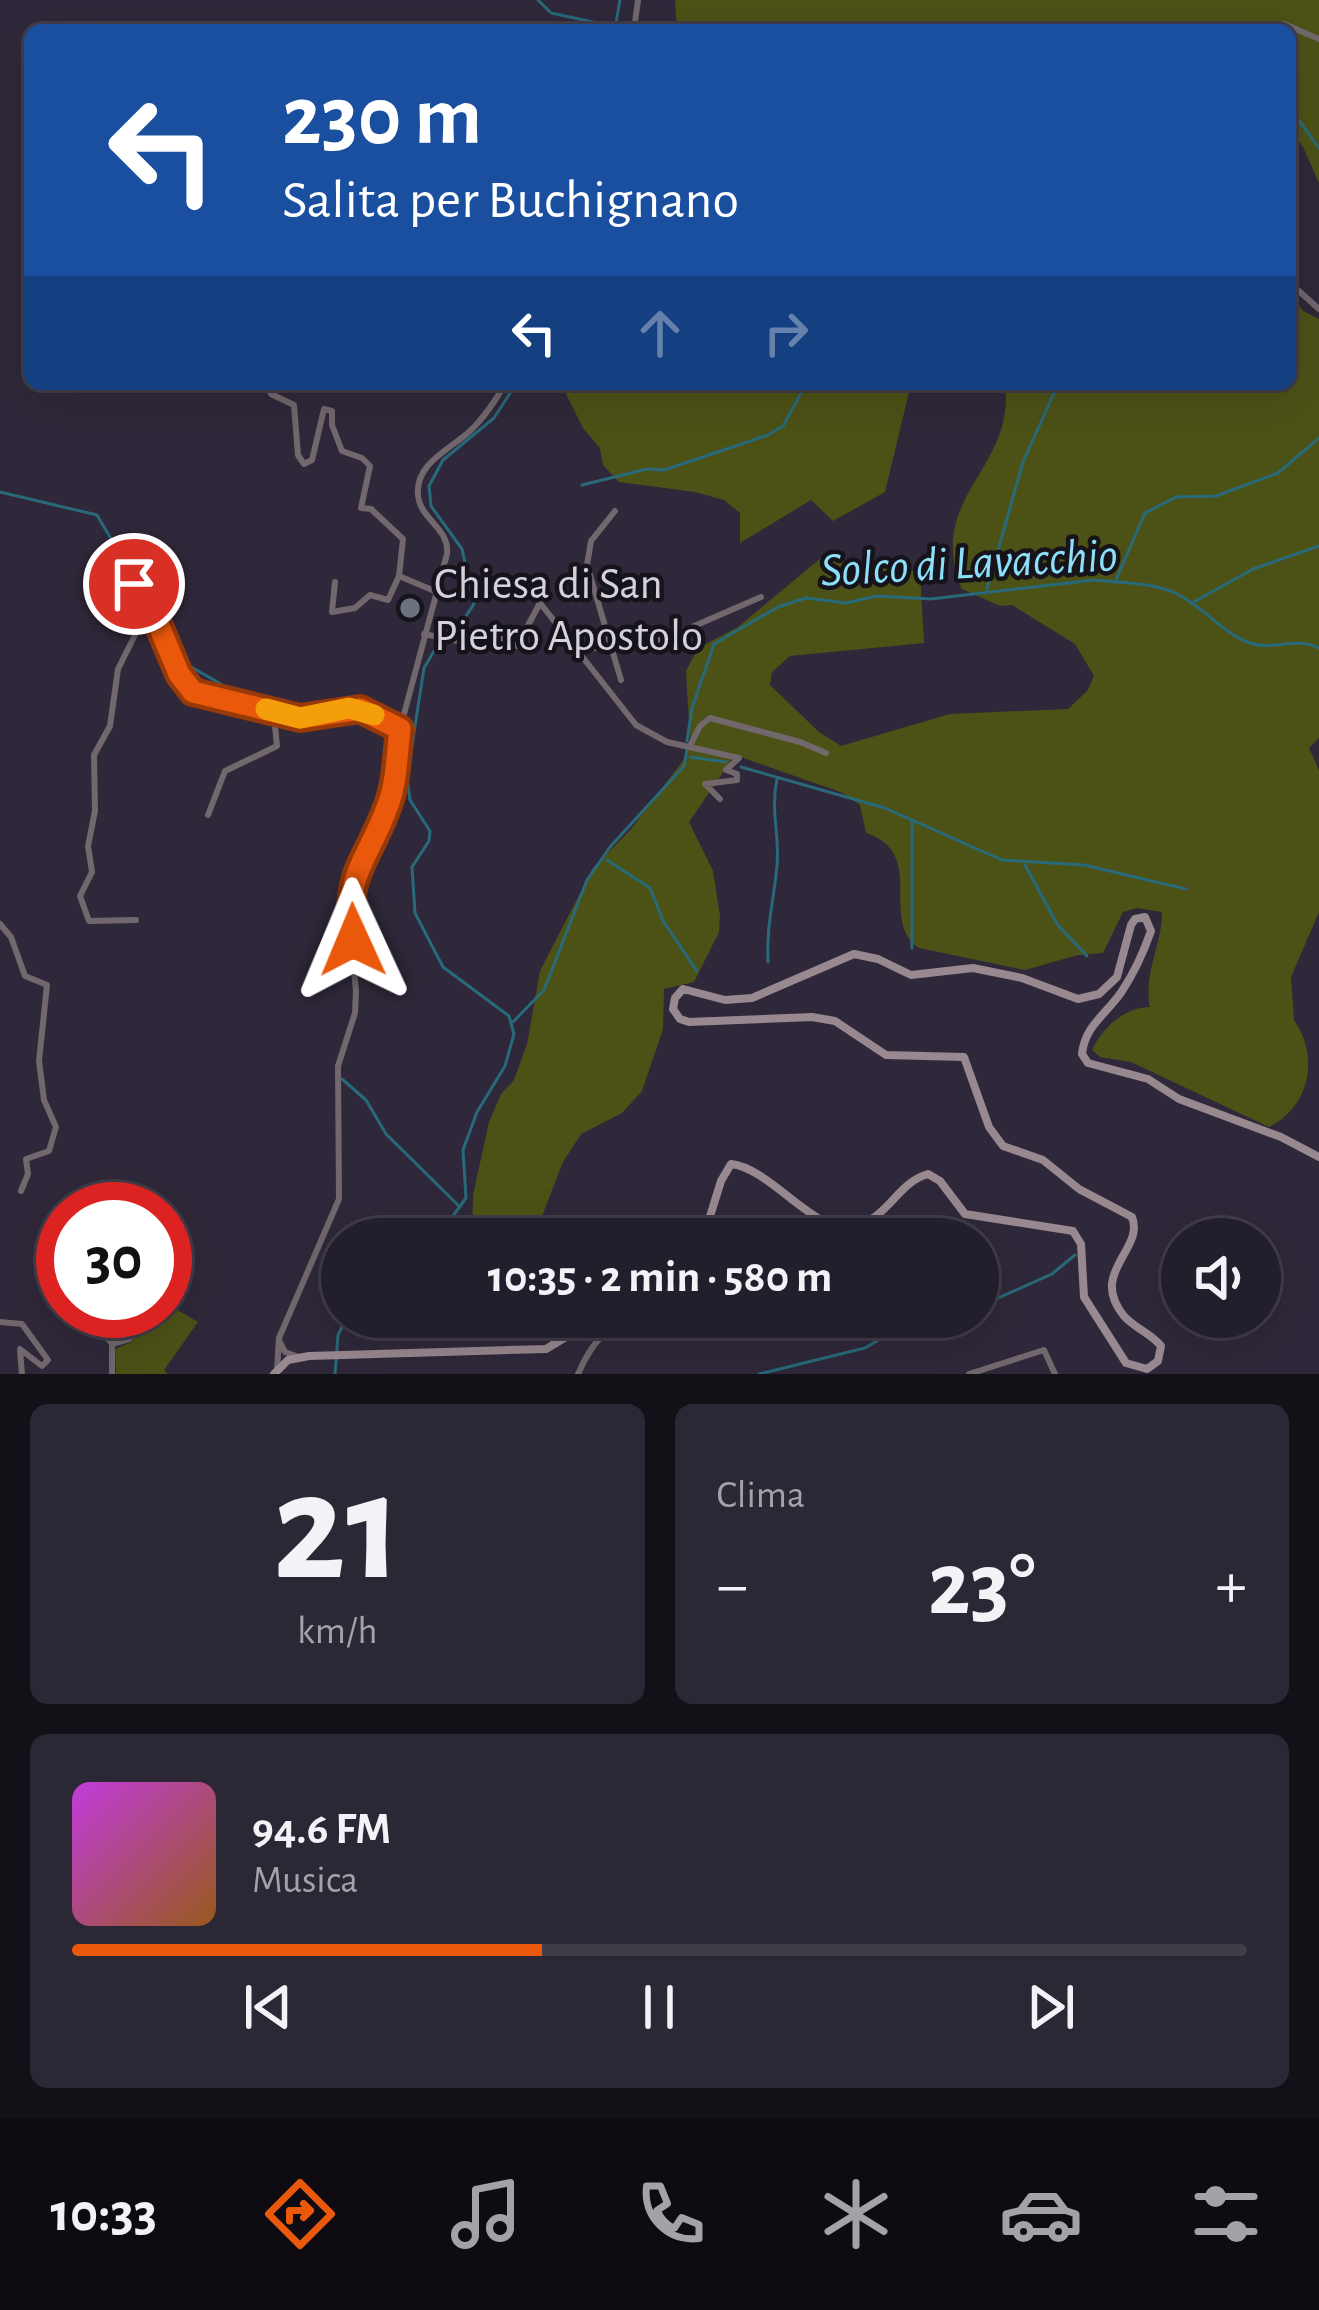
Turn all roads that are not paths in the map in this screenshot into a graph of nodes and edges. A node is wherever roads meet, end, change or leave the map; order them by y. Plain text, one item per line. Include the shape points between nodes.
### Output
1 (1296, 288) edge
2 (1319, 309) edge
3 (270, 390) edge
4 (502, 390) edge
5 (615, 511) dead end
6 (399, 576) junction
7 (335, 582) dead end
8 (437, 592) junction
9 (761, 597) dead end
10 (423, 634) junction
11 (610, 647) junction
12 (577, 650) junction
13 (621, 680) dead end
14 (281, 715) junction
15 (400, 729) junction
16 (691, 744) junction
17 (826, 753) dead end
18 (720, 799) dead end
19 (208, 815) dead end
20 (136, 920) dead end
21 (0, 924) edge
22 (1319, 1157) edge
23 (21, 1191) dead end
24 (709, 1218) edge
25 (823, 1218) edge
26 (873, 1218) edge
27 (990, 1218) edge
28 (999, 1219) edge
29 (0, 1322) edge
30 (107, 1338) edge
31 (130, 1338) edge
32 (279, 1338) junction
33 (564, 1338) edge
34 (601, 1338) edge
35 (112, 1344) junction
36 (299, 1357) junction
37 (275, 1372) edge
38 (22, 1374) edge
39 (112, 1374) edge
40 (578, 1374) edge
41 (969, 1374) edge
42 (1055, 1374) edge

1 - 2 street
3 - 6 street via 293,405 300,461 312,460 326,408 341,451 368,462 361,508 403,539
4 - 8 street via 418,484 421,507 448,543
5 - 11 street via 587,554
6 - 7 street via 388,600 370,596 332,612
6 - 8 street
8 - 10 street
9 - 11 street via 673,637
10 - 12 street via 472,644 492,633 518,646 540,603
10 - 15 street
11 - 12 street
11 - 13 street
12 - 16 street via 636,724 667,742
14 - 15 street via 313,719 360,709
14 - 19 street via 277,746 225,771
14 - 20 street via 193,692 134,584 135,635 94,755 92,872 80,896 89,921
15 - 32 street via 390,801 354,873 348,905 356,991 338,1066 339,1198
16 - 17 street via 710,718
16 - 18 street via 740,760 726,770 737,780 705,784
21 - 23 street via 25,976 47,985 39,1061 56,1127 49,1150 26,1159
22 - 28 main road via 1085,1059 1086,1033 1122,992 1146,945 1145,916 1131,926 1117,977 1100,994 1078,999 960,968 911,975 854,954 752,998 683,989 675,998 673,1009 689,1022 836,1021 886,1054 964,1057 1003,1146 1043,1160 1132,1217 1134,1234 1112,1285 1126,1318 1162,1346 1158,1361 1140,1370 1126,1363 1084,1297 1081,1244 1072,1231
24 - 25 main road via 731,1164
26 - 27 main road via 928,1174 965,1214
29 - 38 street via 22,1324 48,1360 42,1366 20,1349
30 - 35 street
31 - 35 street
32 - 36 street via 285,1352
32 - 37 street
33 - 36 main road via 546,1349
34 - 40 street
35 - 39 street
36 - 37 main road
41 - 42 street via 1044,1350

